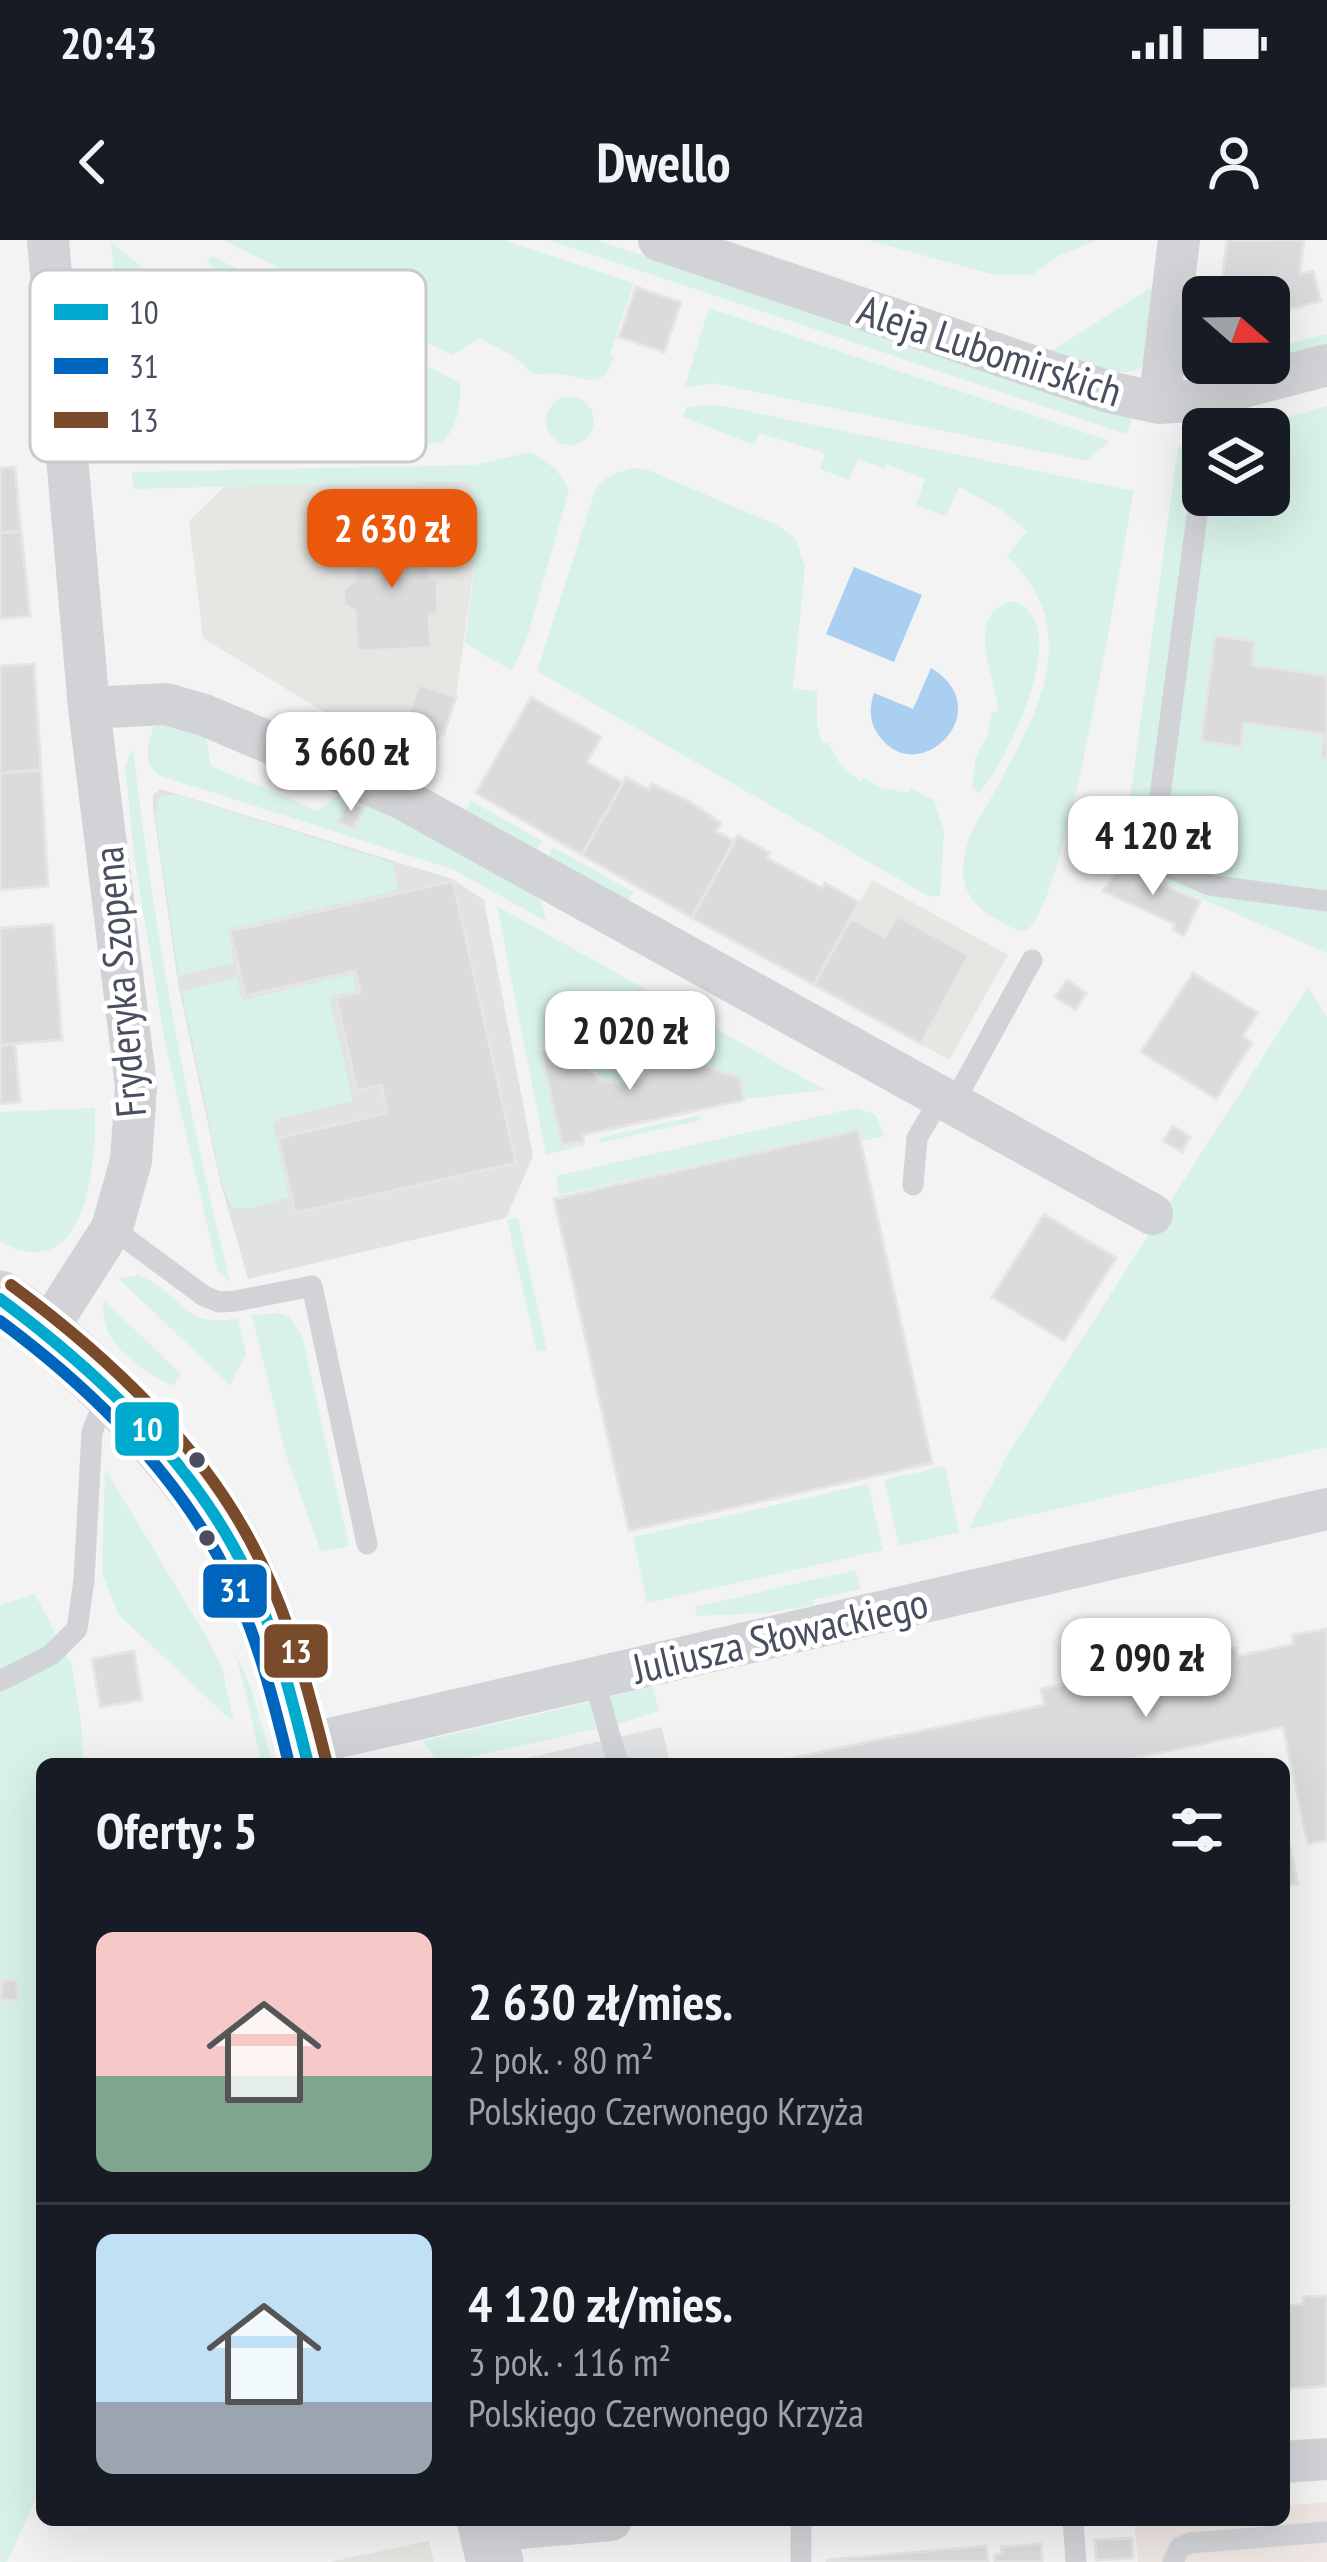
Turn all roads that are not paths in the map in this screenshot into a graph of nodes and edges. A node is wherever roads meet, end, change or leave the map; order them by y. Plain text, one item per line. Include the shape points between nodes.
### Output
1 (48, 240) edge
2 (659, 240) edge
3 (1179, 240) edge
4 (51, 270) edge
5 (1327, 365) edge
6 (1160, 403) junction
7 (1183, 408) edge
8 (1219, 408) edge
9 (67, 462) edge
10 (1197, 516) edge
11 (89, 708) junction
12 (1327, 901) edge
13 (1032, 960) dead end
14 (946, 1102) junction
15 (913, 1185) dead end
16 (1152, 1214) dead end
17 (112, 1228) junction
18 (0, 1298) edge
19 (46, 1331) junction
20 (109, 1390) junction
21 (1327, 1509) edge
22 (367, 1544) dead end
23 (594, 1679) junction
24 (0, 1681) edge
25 (306, 1755) edge
26 (615, 1758) edge
27 (1327, 2459) edge
28 (1290, 2462) edge
29 (570, 2526) edge
30 (801, 2526) edge
31 (1073, 2526) edge
32 (1327, 2532) edge
33 (489, 2538) edge
34 (801, 2562) edge
35 (1076, 2562) edge
36 (1173, 2562) edge

1 - 4 street, Fryderyka Szopena
2 - 6 street, Aleja Lubomirskich
3 - 6 street
5 - 8 street, Aleja Lubomirskich
6 - 7 street, Aleja Lubomirskich
9 - 11 street, Fryderyka Szopena
10 - 12 lane via 1152,856 1209,885
11 - 14 street via 185,709 399,797
11 - 17 street, Fryderyka Szopena via 136,1086 131,1161
13 - 14 lane
14 - 15 lane via 917,1138
14 - 16 street
17 - 19 street, Fryderyka Szopena
17 - 22 lane via 219,1302 312,1286
18 - 19 street
19 - 20 street
20 - 24 lane via 92,1432 77,1629 51,1655
20 - 25 street via 193,1486 233,1546 274,1643
21 - 23 street, Juliusza Słowackiego
23 - 25 street, Juliusza Słowackiego
23 - 26 lane
27 - 28 street
29 - 33 street
30 - 34 lane
31 - 35 lane
32 - 36 lane via 1190,2543

